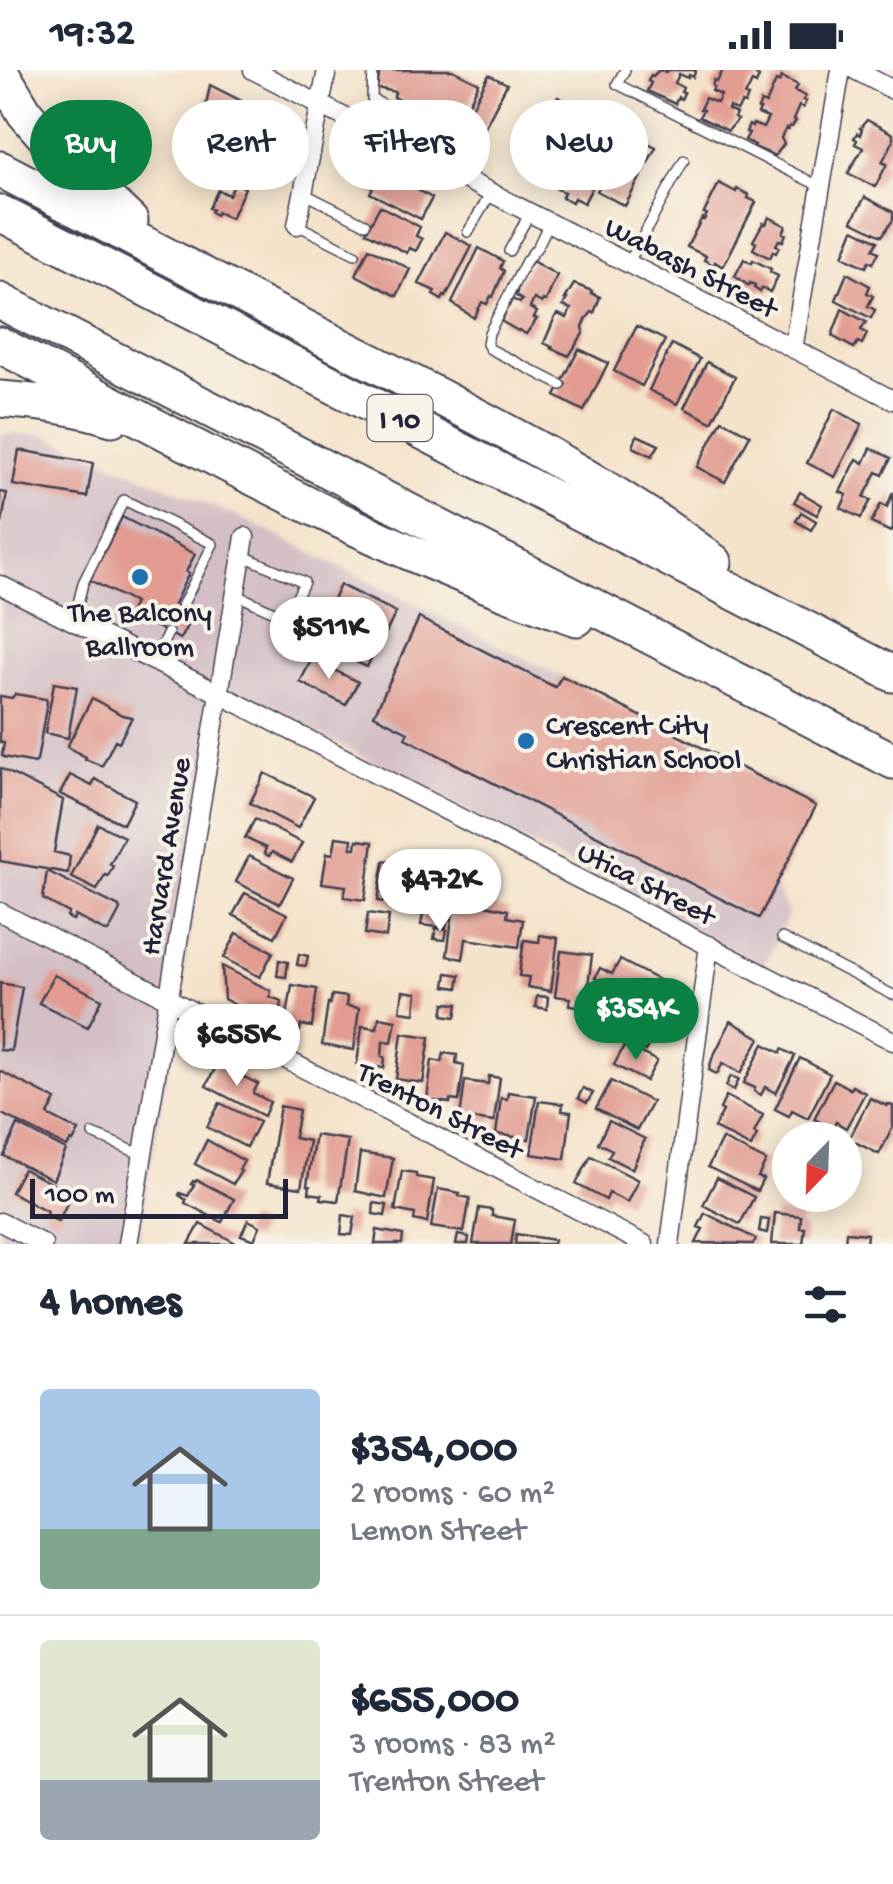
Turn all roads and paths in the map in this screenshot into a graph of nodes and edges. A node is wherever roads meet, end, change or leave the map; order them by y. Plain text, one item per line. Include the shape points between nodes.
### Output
1 (0, 70) edge
2 (253, 70) edge
3 (328, 70) edge
4 (373, 70) edge
5 (625, 70) edge
6 (841, 70) edge
7 (855, 70) edge
8 (893, 90) edge
9 (372, 100) edge
10 (321, 106) junction
11 (684, 160) dead end
12 (0, 169) edge
13 (821, 188) junction
14 (303, 193) junction
15 (491, 193) junction
16 (0, 213) edge
17 (530, 213) junction
18 (549, 223) junction
19 (366, 224) dead end
20 (297, 225) joint
21 (468, 232) dead end
22 (509, 251) dead end
23 (355, 254) dead end
24 (628, 264) junction
25 (218, 281) junction
26 (0, 301) edge
27 (0, 345) edge
28 (793, 349) junction
29 (561, 386) dead end
30 (0, 400) edge
31 (893, 400) edge
32 (246, 473) junction
33 (243, 546) joint
34 (0, 585) edge
35 (235, 594) junction
36 (181, 608) dead end
37 (74, 622) junction
38 (799, 626) junction
39 (168, 633) dead end
40 (686, 655) junction
41 (154, 661) junction
42 (893, 674) edge
43 (218, 693) junction
44 (893, 761) edge
45 (0, 912) edge
46 (782, 938) dead end
47 (709, 945) junction
48 (893, 995) edge
49 (168, 1000) junction
50 (892, 1037) edge
51 (93, 1134) dead end
52 (143, 1154) junction
53 (0, 1222) edge
54 (43, 1244) edge
55 (128, 1244) edge
56 (644, 1244) edge
57 (670, 1244) edge

1 - 25 highway via 25,113 103,197
2 - 10 street, Wabash Street
3 - 10 street
4 - 9 lane
5 - 13 lane via 617,84
6 - 13 street
7 - 8 street
10 - 14 street
10 - 15 street, Wabash Street
11 - 24 lane
12 - 25 highway
13 - 28 street
14 - 19 lane
14 - 20 street
15 - 17 street, Wabash Street
15 - 21 lane
16 - 38 highway, I 10
17 - 18 street, Wabash Street
17 - 22 lane
18 - 24 street, Wabash Street
18 - 29 lane via 487,344
20 - 23 lane
24 - 28 street, Wabash Street
25 - 38 highway via 593,478
26 - 40 highway, I 10
27 - 32 highway
28 - 31 street, Wabash Street
30 - 32 highway via 94,412
32 - 40 highway via 478,584
33 - 35 street, Harvard Avenue
33 - 35 lane via 304,582 288,618
34 - 37 street, Utica Street
35 - 43 street, Harvard Avenue
36 - 37 lane via 212,544 124,500 83,583
37 - 41 street, Utica Street
38 - 42 highway, I 10
39 - 41 lane
40 - 44 highway, I 10
41 - 43 street, Utica Street
43 - 47 street, Utica Street
43 - 49 street, Harvard Avenue
45 - 49 street, Trenton Street
46 - 48 lane
47 - 50 street, Utica Street
47 - 57 street
49 - 52 street, Harvard Avenue
49 - 56 street, Trenton Street
51 - 52 lane
52 - 55 street, Harvard Avenue
53 - 54 street

